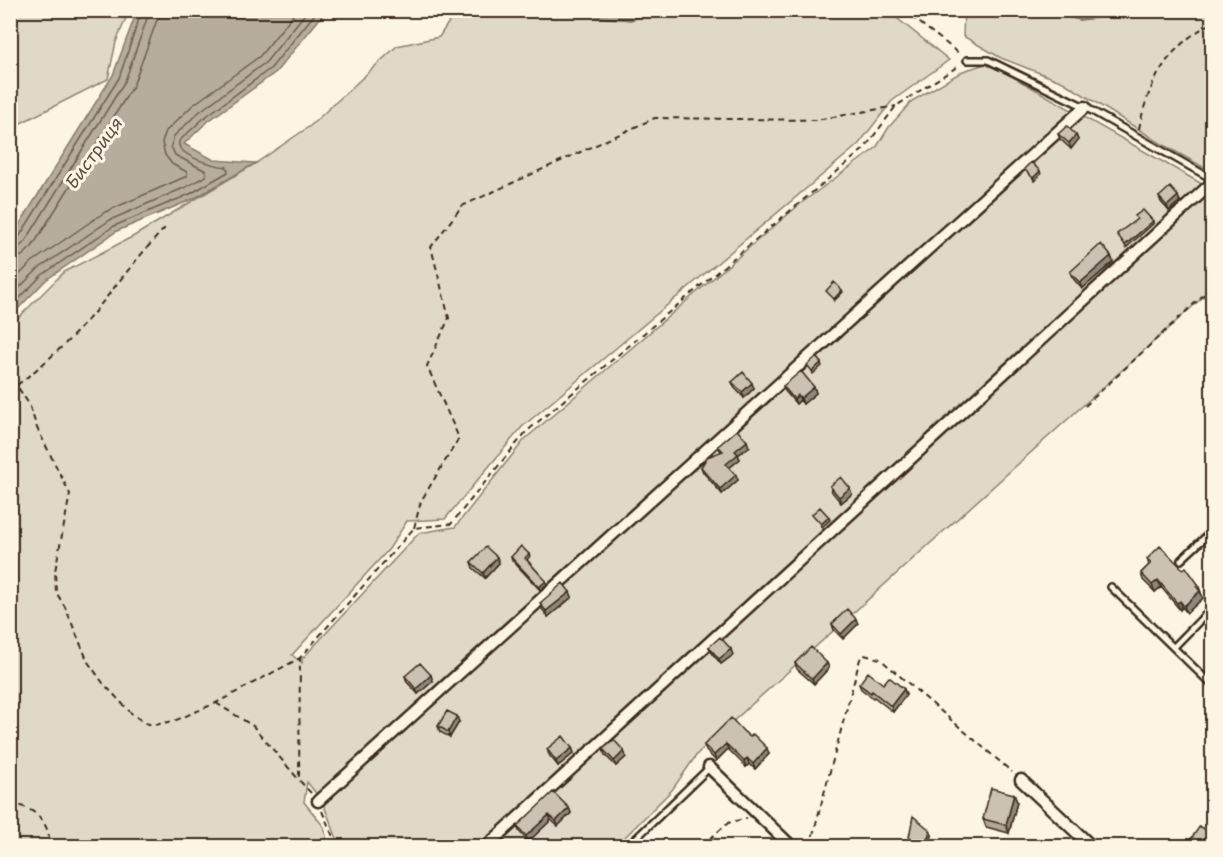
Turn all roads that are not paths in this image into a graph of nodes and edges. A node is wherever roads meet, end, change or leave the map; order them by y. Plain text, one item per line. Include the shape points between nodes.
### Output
1 (967, 60) road end
2 (1085, 107) junction
3 (1212, 181) edge
4 (1206, 525) dead end
5 (1212, 531) edge
6 (1181, 560) dead end
7 (1112, 587) dead end
8 (1212, 608) edge
9 (1174, 647) junction
10 (1212, 685) edge
11 (709, 767) joint
12 (1022, 780) road end
13 (318, 801) road end
14 (487, 846) edge
15 (628, 846) edge
16 (791, 846) edge
17 (1090, 846) edge

1 - 2 lane via 988,60
2 - 3 lane
2 - 13 street
3 - 14 street
4 - 5 lane
5 - 6 lane
7 - 9 lane
8 - 9 lane
9 - 10 lane
11 - 15 lane
11 - 16 street
12 - 17 street

